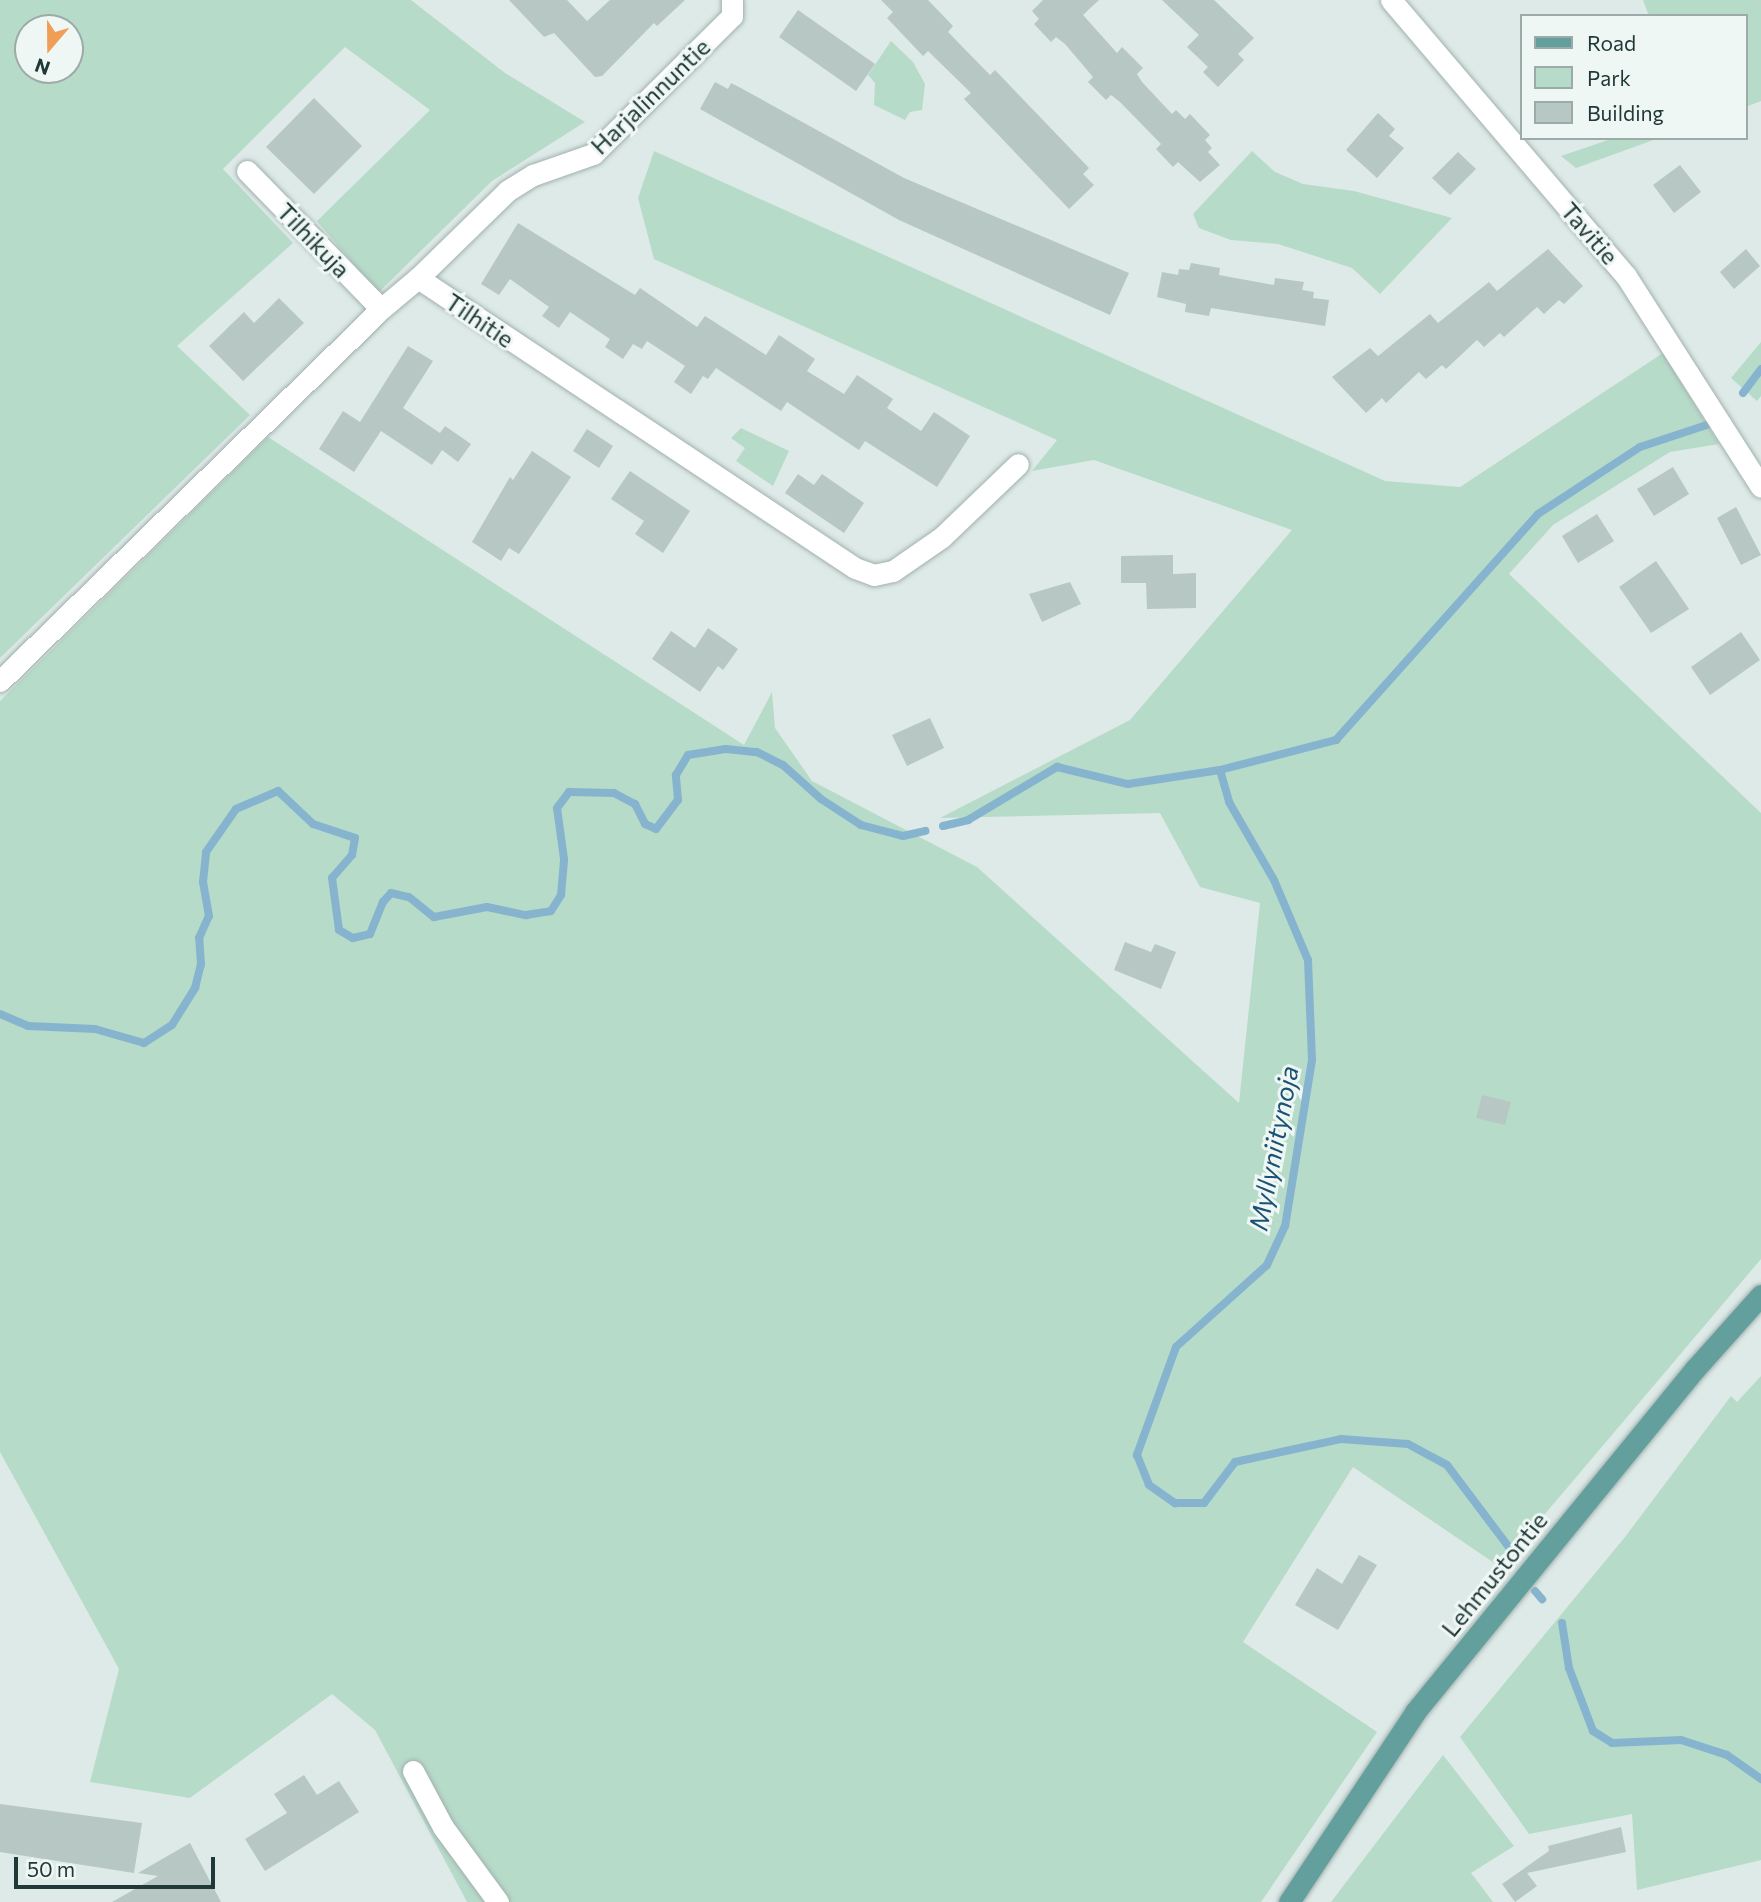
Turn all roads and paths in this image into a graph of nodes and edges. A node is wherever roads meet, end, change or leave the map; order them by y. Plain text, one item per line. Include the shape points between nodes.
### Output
1 (732, 0) edge
2 (1391, 0) edge
3 (247, 171) dead end
4 (418, 278) junction
5 (381, 309) junction
6 (1018, 464) dead end
7 (1761, 487) edge
8 (0, 681) edge
9 (1761, 1296) edge
10 (413, 1771) dead end
11 (498, 1902) edge
12 (1289, 1902) edge

1 - 4 street, Harjalinnuntie via 732,16 593,154 533,175 507,191
2 - 7 street, Tavitie via 1626,276
3 - 5 street, Tilhikuja
4 - 5 street, Tilhitie
4 - 6 street, Tilhitie via 855,568 874,575 893,571 942,537
5 - 8 street, Tilhitie
9 - 12 main road, Lehmustontie via 1695,1369 1415,1712
10 - 11 street via 443,1827

